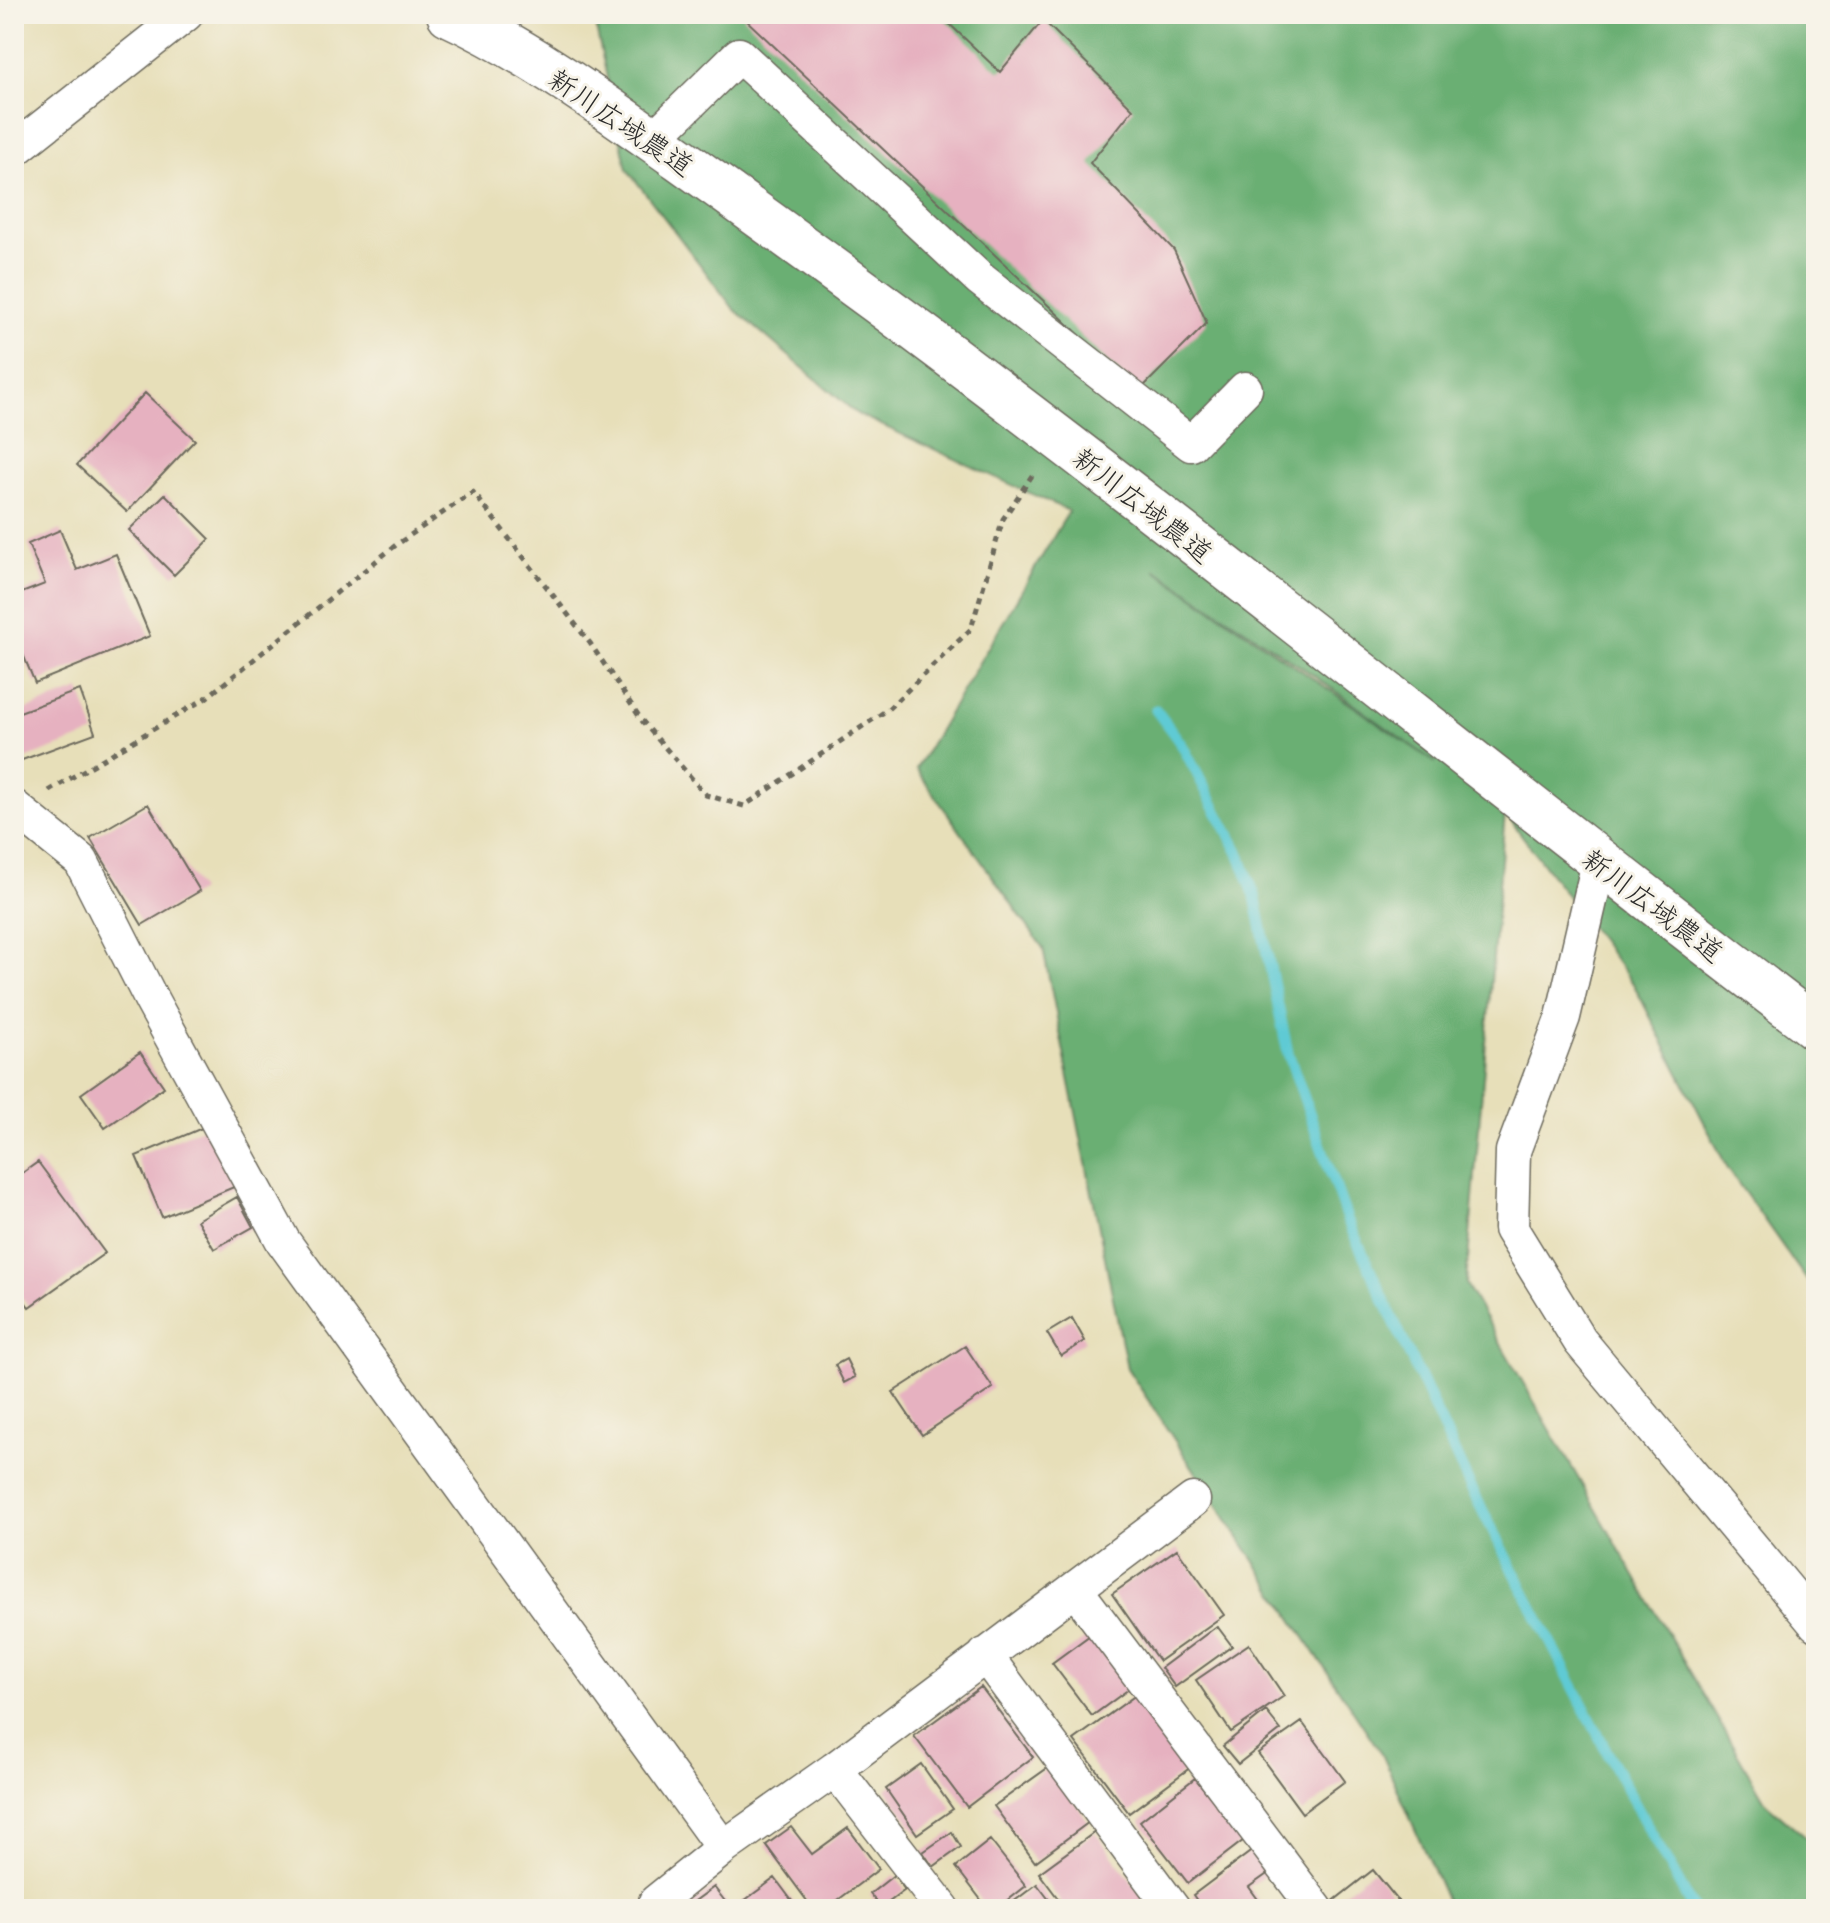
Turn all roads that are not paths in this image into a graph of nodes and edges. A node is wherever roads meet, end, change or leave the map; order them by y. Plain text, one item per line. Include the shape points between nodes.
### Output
1 (186, 14) edge
2 (467, 18) edge
3 (652, 140) junction
4 (14, 150) edge
5 (1245, 389) dead end
6 (15, 810) edge
7 (1599, 862) junction
8 (1816, 1028) edge
9 (1193, 1500) dead end
10 (1075, 1589) junction
11 (1816, 1624) edge
12 (985, 1655) junction
13 (835, 1769) junction
14 (723, 1848) junction
15 (661, 1909) edge
16 (943, 1909) edge
17 (1173, 1909) edge
18 (1316, 1909) edge

1 - 4 street
2 - 3 street, 新川広域農道
3 - 5 street via 739,55 980,279 1191,444
3 - 7 street, 新川広域農道 via 1059,437
6 - 14 street via 81,861 283,1241
7 - 8 street, 新川広域農道
7 - 11 street via 1563,1017 1513,1151 1511,1229 1580,1341
9 - 10 street
10 - 12 street
10 - 18 street
12 - 13 street
12 - 17 street
13 - 14 street
13 - 16 street
14 - 15 street via 656,1902

